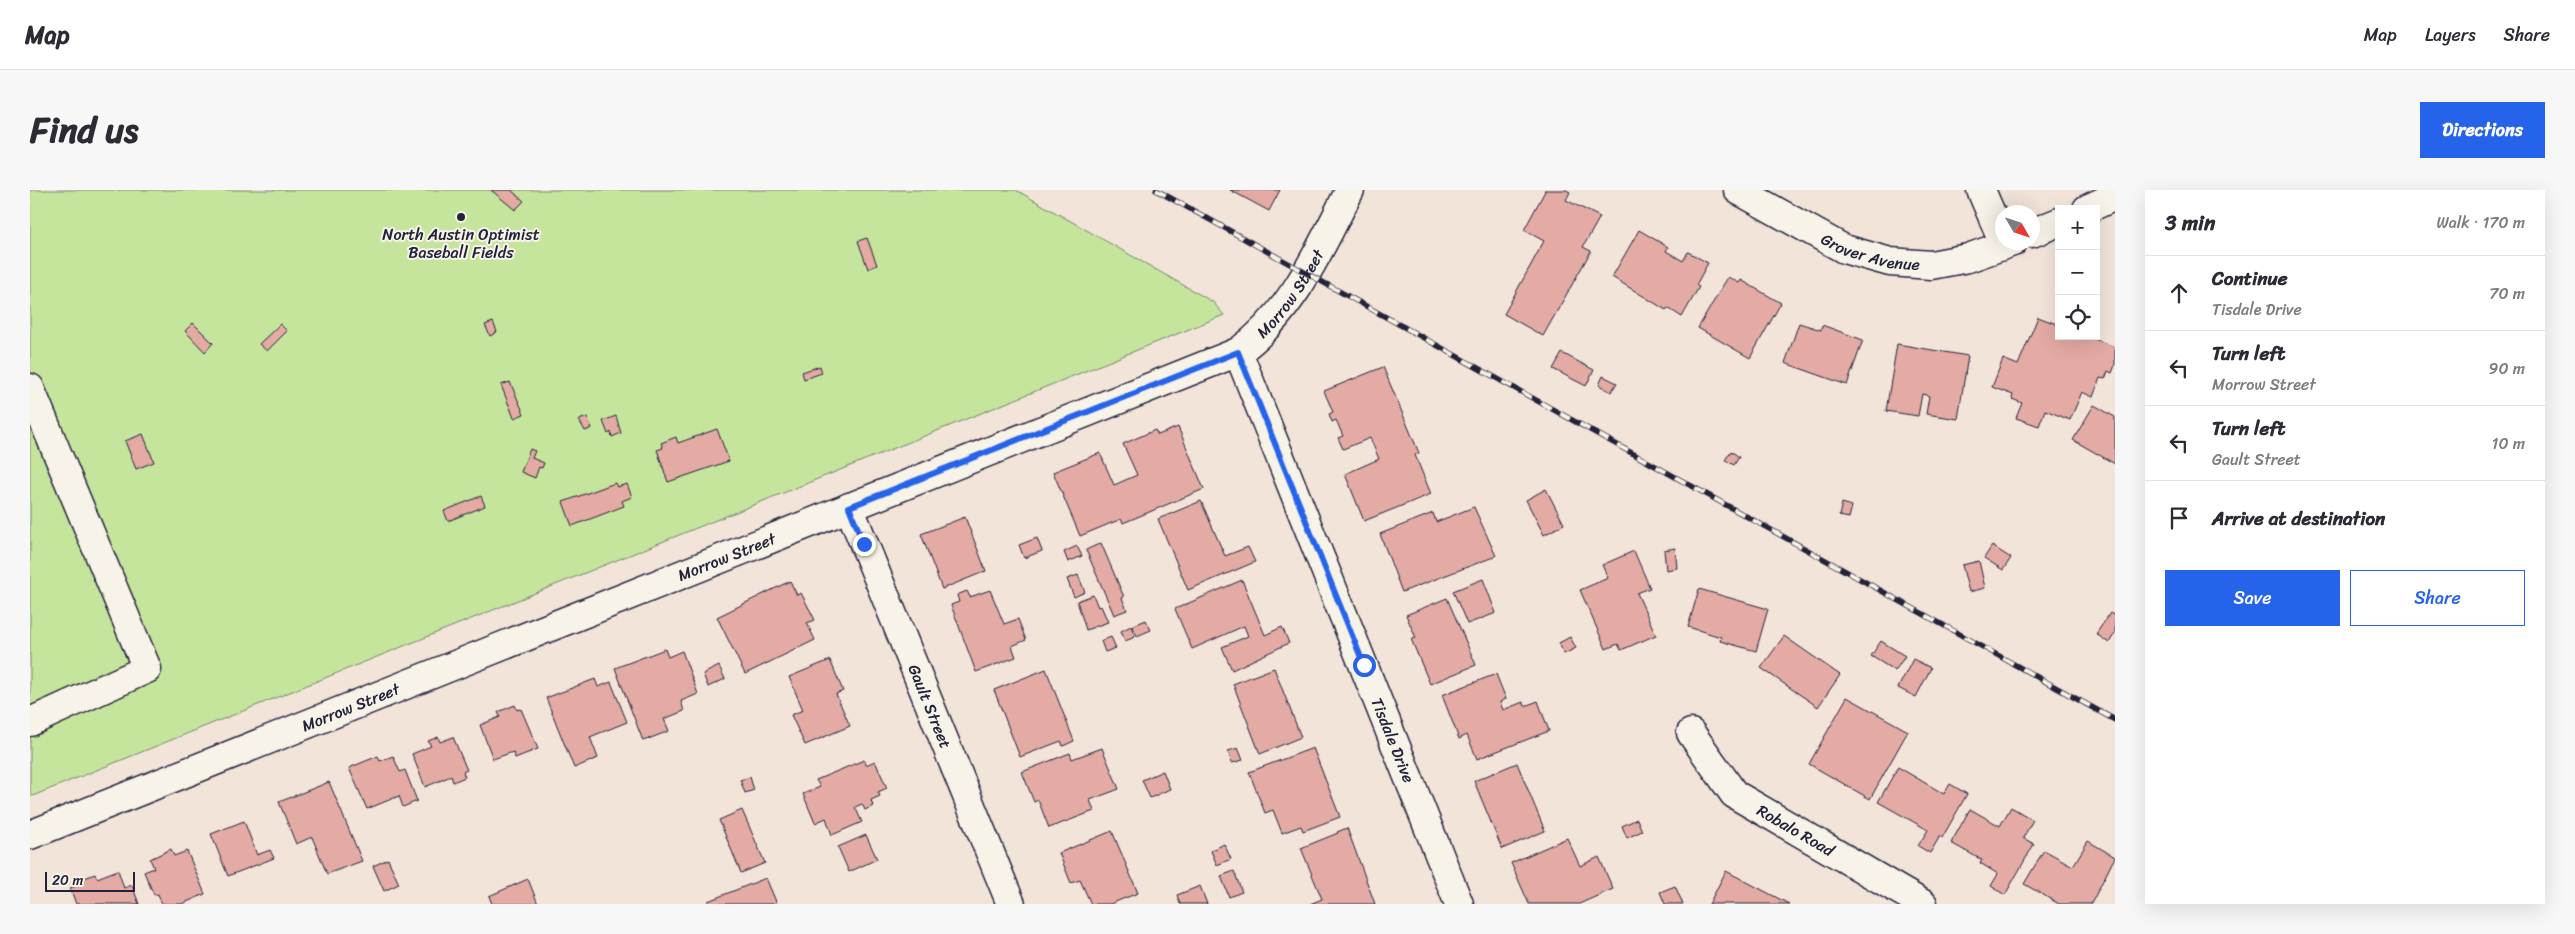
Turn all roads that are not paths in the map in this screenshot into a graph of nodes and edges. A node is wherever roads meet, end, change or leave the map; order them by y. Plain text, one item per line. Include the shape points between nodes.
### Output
1 (1350, 190) edge
2 (1738, 190) edge
3 (1981, 190) edge
4 (2115, 196) edge
5 (2096, 205) edge
6 (1995, 219) edge
7 (2055, 224) edge
8 (2040, 230) edge
9 (1995, 247) edge
10 (1238, 352) junction
11 (30, 388) edge
12 (849, 507) junction
13 (30, 722) edge
14 (1691, 733) dead end
15 (30, 835) edge
16 (1011, 904) edge
17 (1460, 904) edge
18 (1923, 904) edge

1 - 10 street, Morrow Street via 1290,300 1270,326
2 - 9 street, Grover Avenue via 1844,249 1890,262 1930,265 1968,258
3 - 6 street
4 - 5 street
7 - 8 street
10 - 12 street, Morrow Street
10 - 17 street, Tisdale Drive
11 - 13 street via 147,669
12 - 15 street, Morrow Street
12 - 16 street, Gault Street
14 - 18 street, Robalo Road via 1734,794

